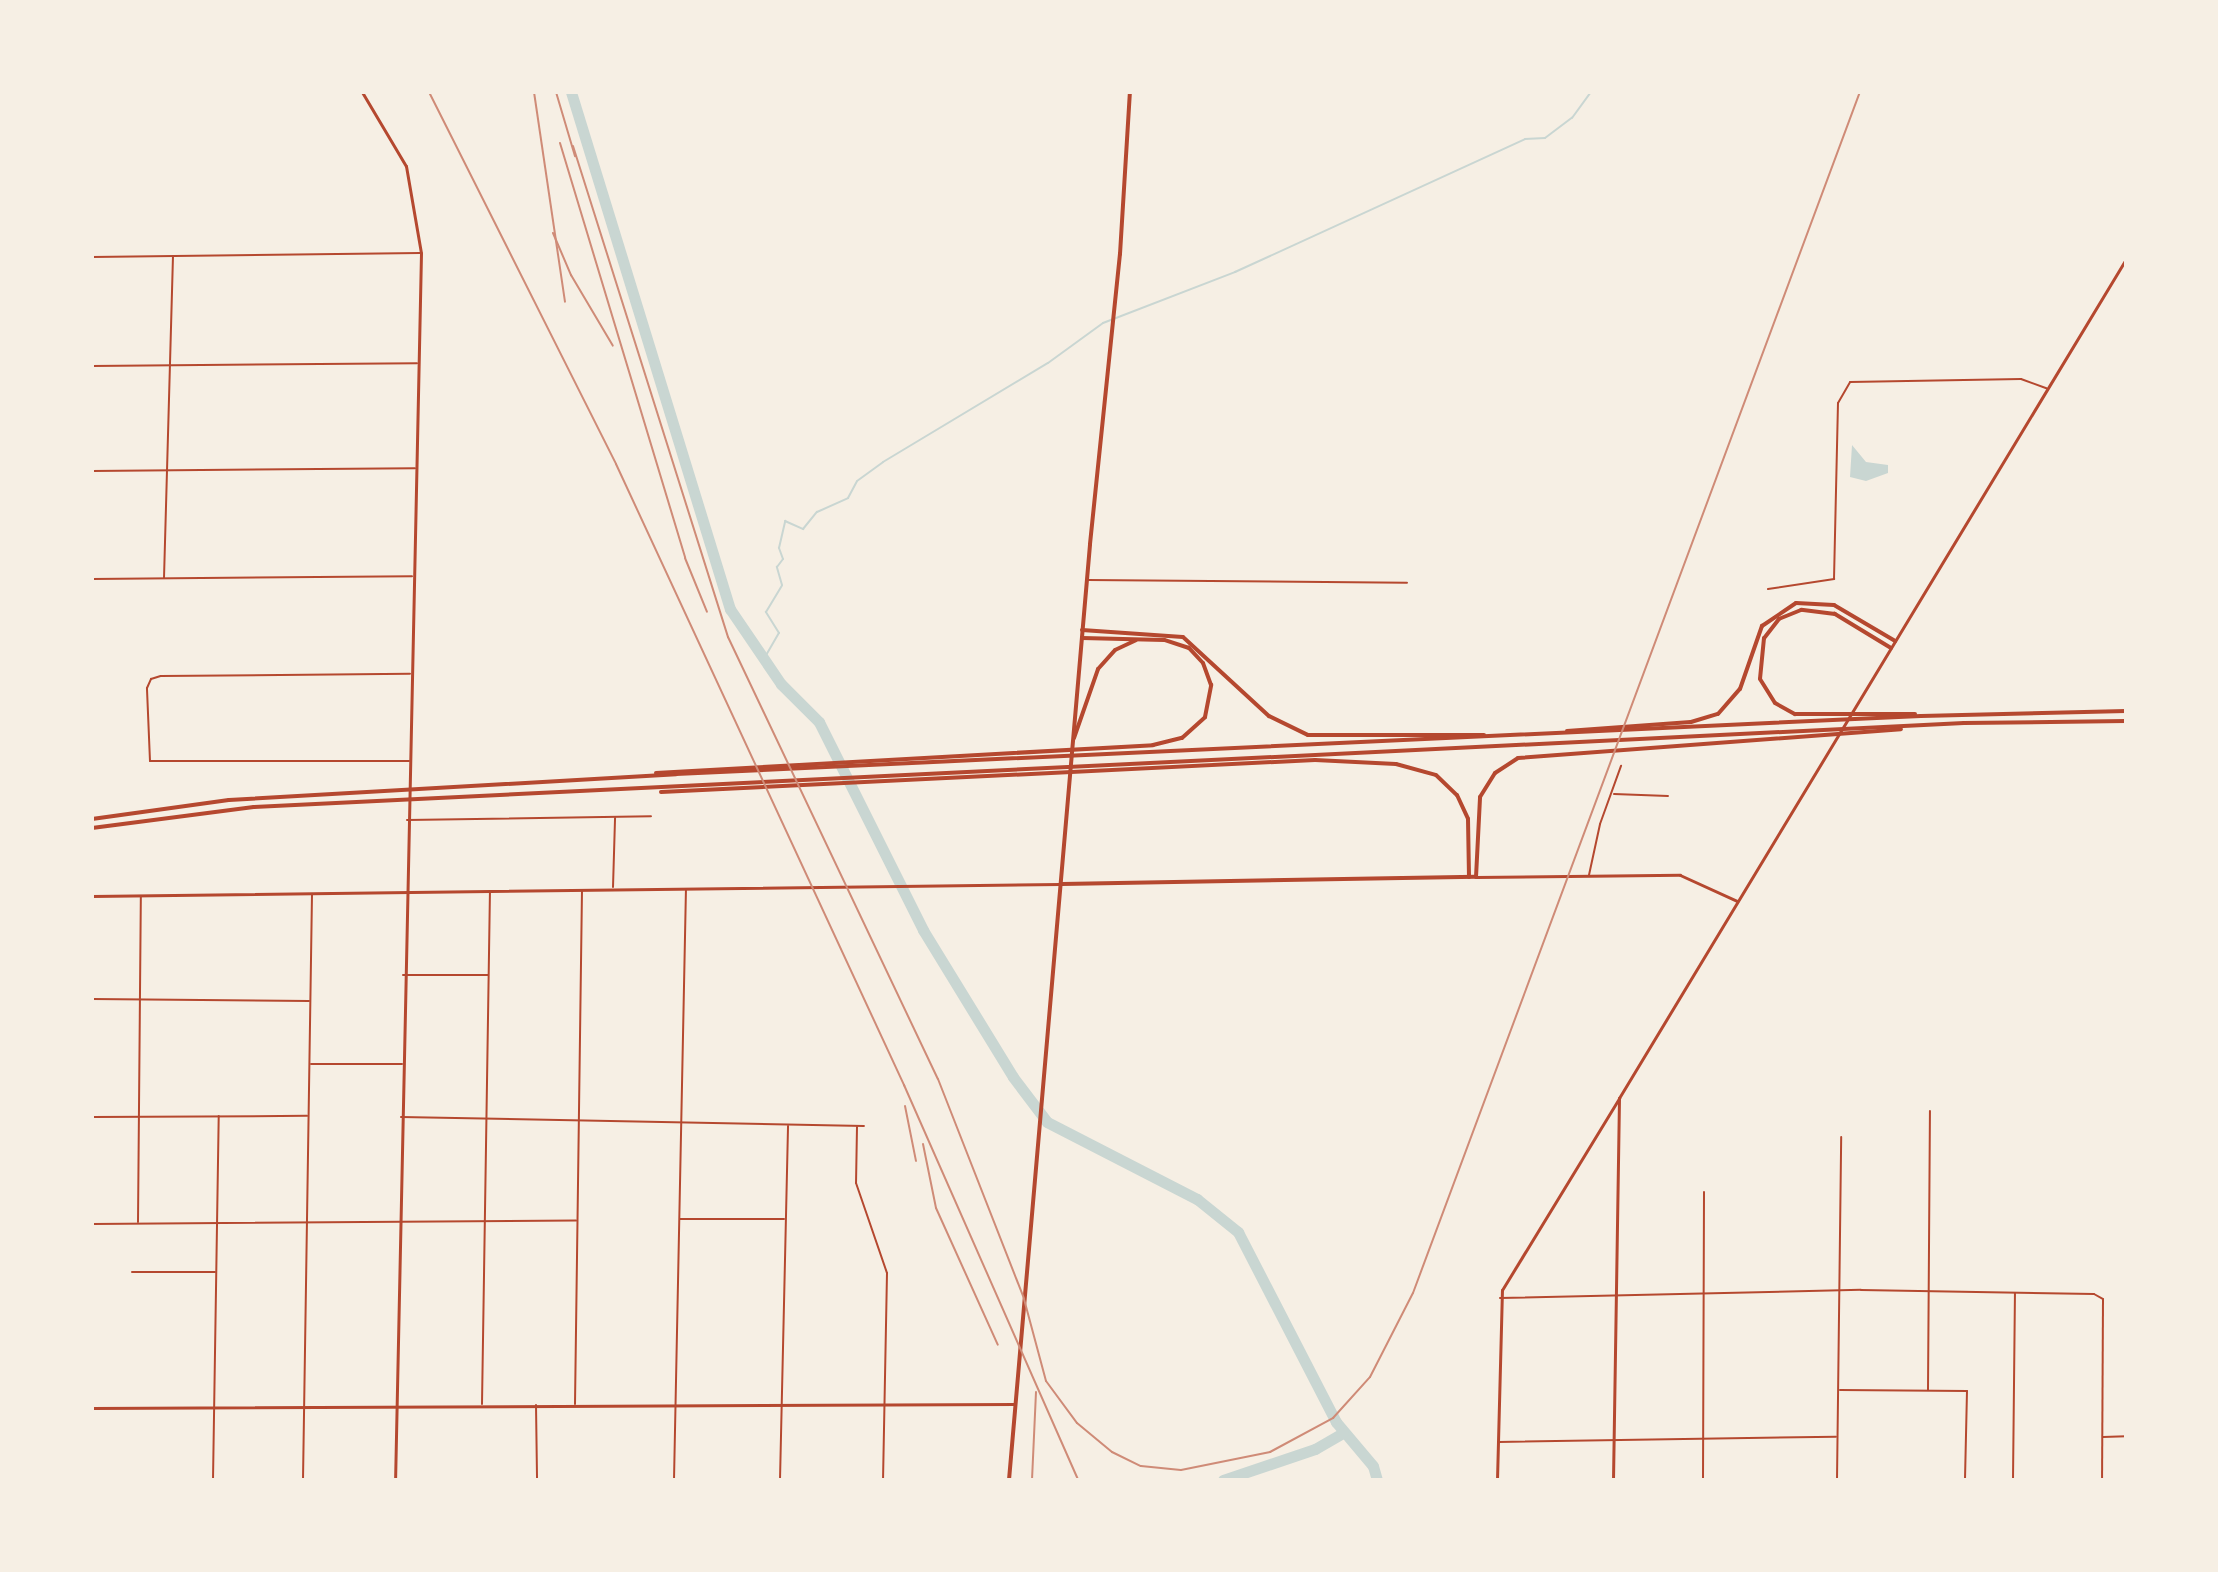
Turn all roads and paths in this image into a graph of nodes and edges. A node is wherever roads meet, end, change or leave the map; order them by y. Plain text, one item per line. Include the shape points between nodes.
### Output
1 (362, 92) edge
2 (1130, 92) edge
3 (421, 253) junction
4 (173, 256) junction
5 (92, 257) edge
6 (2126, 259) edge
7 (419, 363) junction
8 (170, 365) junction
9 (92, 366) edge
10 (2047, 389) junction
11 (416, 468) junction
12 (92, 471) edge
13 (167, 471) junction
14 (414, 576) junction
15 (164, 578) junction
16 (92, 579) edge
17 (1087, 580) junction
18 (1407, 583) dead end
19 (1768, 589) dead end
20 (1082, 630) junction
21 (1082, 638) junction
22 (1142, 639) junction
23 (1895, 641) junction
24 (1891, 648) junction
25 (411, 674) junction
26 (2126, 711) edge
27 (1815, 719) junction
28 (2126, 721) edge
29 (1652, 726) junction
30 (1871, 730) junction
31 (1495, 736) junction
32 (1074, 738) junction
33 (1126, 749) junction
34 (409, 761) junction
35 (1621, 766) dead end
36 (1124, 770) junction
37 (1613, 794) junction
38 (1668, 796) dead end
39 (615, 816) junction
40 (651, 816) dead end
41 (92, 819) edge
42 (407, 820) junction
43 (92, 828) edge
44 (1589, 876) junction
45 (1469, 877) junction
46 (1476, 877) junction
47 (1062, 884) junction
48 (613, 888) junction
49 (686, 888) junction
50 (582, 889) junction
51 (490, 890) junction
52 (404, 892) junction
53 (312, 894) junction
54 (92, 896) edge
55 (141, 896) junction
56 (1737, 901) junction
57 (403, 975) junction
58 (489, 975) junction
59 (92, 999) edge
60 (140, 999) junction
61 (310, 1001) junction
62 (309, 1064) junction
63 (402, 1064) junction
64 (1619, 1098) junction
65 (1930, 1111) dead end
66 (219, 1116) junction
67 (309, 1116) junction
68 (92, 1117) edge
69 (139, 1117) junction
70 (401, 1117) junction
71 (487, 1118) junction
72 (579, 1120) junction
73 (681, 1122) junction
74 (788, 1126) junction
75 (857, 1126) junction
76 (864, 1126) dead end
77 (1841, 1137) dead end
78 (1704, 1192) dead end
79 (680, 1219) junction
80 (785, 1219) junction
81 (577, 1221) junction
82 (485, 1222) junction
83 (138, 1223) junction
84 (217, 1223) junction
85 (307, 1223) junction
86 (399, 1223) junction
87 (92, 1224) edge
88 (132, 1272) dead end
89 (216, 1272) junction
90 (1929, 1291) junction
91 (2015, 1291) junction
92 (1840, 1292) junction
93 (1706, 1294) junction
94 (1616, 1296) junction
95 (1500, 1298) junction
96 (1839, 1390) junction
97 (1928, 1390) junction
98 (885, 1403) junction
99 (676, 1404) junction
100 (782, 1404) junction
101 (1015, 1404) junction
102 (536, 1405) junction
103 (575, 1405) junction
104 (396, 1406) junction
105 (482, 1406) junction
106 (214, 1407) junction
107 (304, 1407) junction
108 (92, 1408) edge
109 (2126, 1436) edge
110 (1838, 1437) junction
111 (2102, 1437) junction
112 (1703, 1439) junction
113 (1613, 1440) junction
114 (1498, 1442) junction
115 (213, 1480) edge
116 (303, 1480) edge
117 (395, 1480) edge
118 (537, 1480) edge
119 (674, 1480) edge
120 (780, 1480) edge
121 (883, 1480) edge
122 (1009, 1480) edge
123 (1497, 1480) edge
124 (1613, 1480) edge
125 (1703, 1480) edge
126 (1837, 1480) edge
127 (1965, 1480) edge
128 (2013, 1480) edge
129 (2102, 1480) edge

1 - 3 street via 406,166
2 - 17 main road via 1114,324
3 - 4 street
3 - 7 street
4 - 5 street
4 - 8 street
6 - 10 street
7 - 8 street
7 - 11 street
8 - 9 street
8 - 13 street
10 - 19 street via 2021,379 1859,379 1843,389 1838,403 1834,579
10 - 23 street
11 - 13 street
11 - 14 street
12 - 13 street
13 - 15 street
14 - 15 street
14 - 25 street
15 - 16 street
17 - 18 street
17 - 20 main road
20 - 21 main road
20 - 31 main road via 1183,637 1269,716 1308,735
21 - 22 main road
21 - 32 main road
22 - 32 main road via 1120,646 1103,663
22 - 33 main road via 1171,641 1194,653 1206,668 1212,699 1200,723 1182,738
23 - 24 street
23 - 29 main road via 1834,605 1796,603 1762,626 1728,706 1699,721
24 - 27 main road via 1819,609 1795,611 1775,623 1759,651 1762,685 1787,711
24 - 56 street
25 - 34 street
25 - 34 street via 153,678 147,688 148,760
26 - 27 main road
27 - 29 main road
28 - 30 main road
29 - 31 main road
30 - 36 main road
30 - 46 main road via 1518,758 1486,784 1476,813
31 - 33 main road
32 - 47 main road
33 - 41 main road via 204,802
34 - 42 street
35 - 37 street
36 - 43 main road via 216,810
36 - 45 main road via 1325,760 1417,767 1445,781 1462,803 1469,828
37 - 38 street
37 - 44 street via 1600,824
39 - 40 street
39 - 42 street
39 - 48 street
42 - 52 street
44 - 46 street
44 - 56 street via 1688,876
45 - 46 main road
45 - 47 main road
47 - 49 street
47 - 101 main road
48 - 49 street
48 - 50 street
49 - 73 street
50 - 51 street
50 - 72 street
51 - 52 street
51 - 58 street
52 - 53 street
52 - 57 street
53 - 55 street
53 - 61 street
54 - 55 street
55 - 60 street
56 - 64 street
57 - 58 street
57 - 63 street
58 - 71 street
59 - 60 street
60 - 61 street
60 - 69 street
61 - 62 street
62 - 63 street
62 - 67 street
63 - 70 street
64 - 94 street
64 - 95 street
65 - 90 street
66 - 67 street
66 - 69 street
66 - 84 street
67 - 85 street
68 - 69 street
69 - 83 street
70 - 71 street
70 - 86 street
71 - 72 street
71 - 82 street
72 - 73 street
72 - 81 street
73 - 74 street
73 - 79 street
74 - 75 street
74 - 80 street
75 - 76 street
75 - 98 street via 856,1183 887,1273
77 - 92 street
78 - 93 street
79 - 80 street
79 - 99 street
80 - 100 street
81 - 82 street
81 - 103 street
82 - 86 street
82 - 105 street
83 - 84 street
83 - 87 street
84 - 85 street
84 - 89 street
85 - 86 street
85 - 107 street
86 - 104 street
88 - 89 street
89 - 106 street
90 - 91 street
90 - 92 street
90 - 97 street
91 - 111 street via 2089,1293 2103,1299
91 - 128 street
92 - 93 street
92 - 96 street
93 - 94 street
93 - 112 street
94 - 95 street
94 - 113 street
95 - 114 street
96 - 97 street
96 - 110 street
97 - 127 street via 1969,1393
98 - 100 street
98 - 101 street
98 - 121 street
99 - 100 street
99 - 103 street
99 - 119 street
100 - 120 street
101 - 122 main road
102 - 103 street
102 - 105 street
102 - 118 street
104 - 105 street
104 - 107 street
104 - 117 street
106 - 107 street
106 - 108 street
106 - 115 street
107 - 116 street
109 - 111 street
110 - 112 street
110 - 126 street
111 - 129 street
112 - 113 street
112 - 125 street
113 - 114 street
113 - 124 street
114 - 123 street

